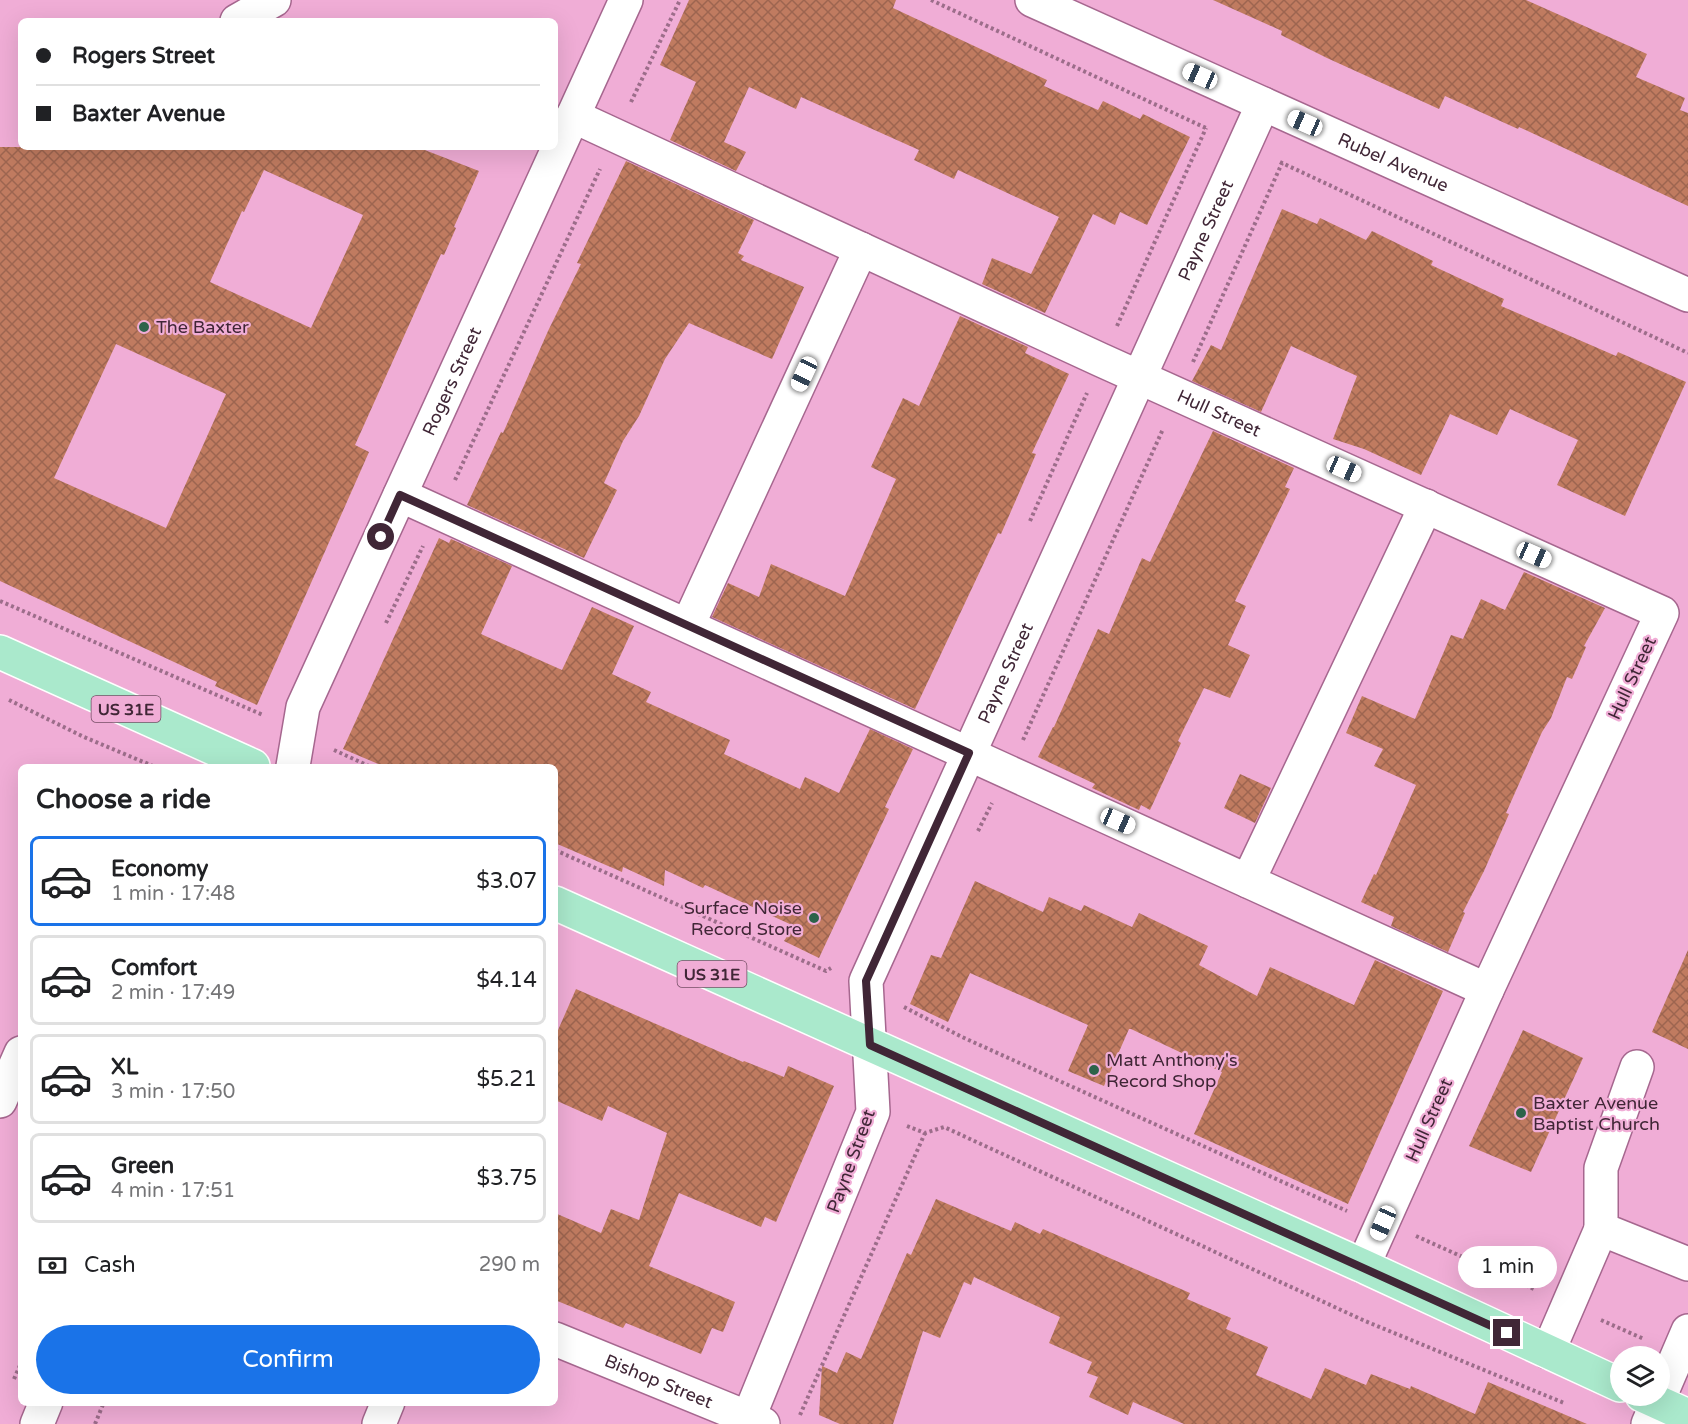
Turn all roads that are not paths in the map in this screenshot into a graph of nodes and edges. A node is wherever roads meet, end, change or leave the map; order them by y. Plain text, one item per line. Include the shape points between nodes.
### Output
1 (274, 0) edge
2 (626, 0) edge
3 (1032, 0) edge
4 (242, 18) edge
5 (1263, 104) junction
6 (573, 116) junction
7 (558, 149) edge
8 (557, 150) edge
9 (861, 249) junction
10 (1688, 295) edge
11 (1139, 377) junction
12 (400, 495) junction
13 (1426, 506) junction
14 (688, 625) junction
15 (0, 652) edge
16 (969, 753) junction
17 (249, 764) edge
18 (293, 764) edge
19 (1248, 881) junction
20 (558, 904) edge
21 (1487, 990) junction
22 (870, 1045) junction
23 (18, 1060) edge
24 (1637, 1067) dead end
25 (0, 1101) edge
26 (18, 1110) edge
27 (1601, 1229) junction
28 (1688, 1264) edge
29 (1363, 1266) junction
30 (558, 1340) edge
31 (1683, 1343) edge
32 (1548, 1352) junction
33 (1610, 1380) edge
34 (44, 1406) edge
35 (386, 1406) edge
36 (1649, 1407) edge
37 (1688, 1416) edge
38 (752, 1422) edge
39 (37, 1424) edge
40 (379, 1424) edge

1 - 4 street
2 - 6 street, Rogers Street
3 - 5 street, Rubel Avenue
5 - 10 street, Rubel Avenue
5 - 11 street, Payne Street
6 - 7 street, Rogers Street
6 - 9 street, Hull Street
8 - 12 street, Rogers Street
9 - 11 street, Hull Street
9 - 14 street
11 - 13 street, Hull Street
11 - 16 street, Payne Street
12 - 14 street
12 - 18 street, Rogers Street via 303,707
13 - 19 street
13 - 21 street, Hull Street via 1662,613
14 - 16 street
15 - 17 main road, US 31E
16 - 19 street
16 - 22 street, Payne Street via 866,981
19 - 21 street
20 - 22 main road, US 31E
21 - 29 street, Hull Street
22 - 29 main road, US 31E
22 - 38 street, Payne Street via 873,1112
23 - 25 street
24 - 27 street via 1602,1168
25 - 26 street
27 - 28 street
27 - 32 street
29 - 32 main road, US 31E
30 - 38 street, Bishop Street
31 - 36 street
32 - 33 main road, US 31E
34 - 39 street
35 - 40 street
36 - 37 main road

